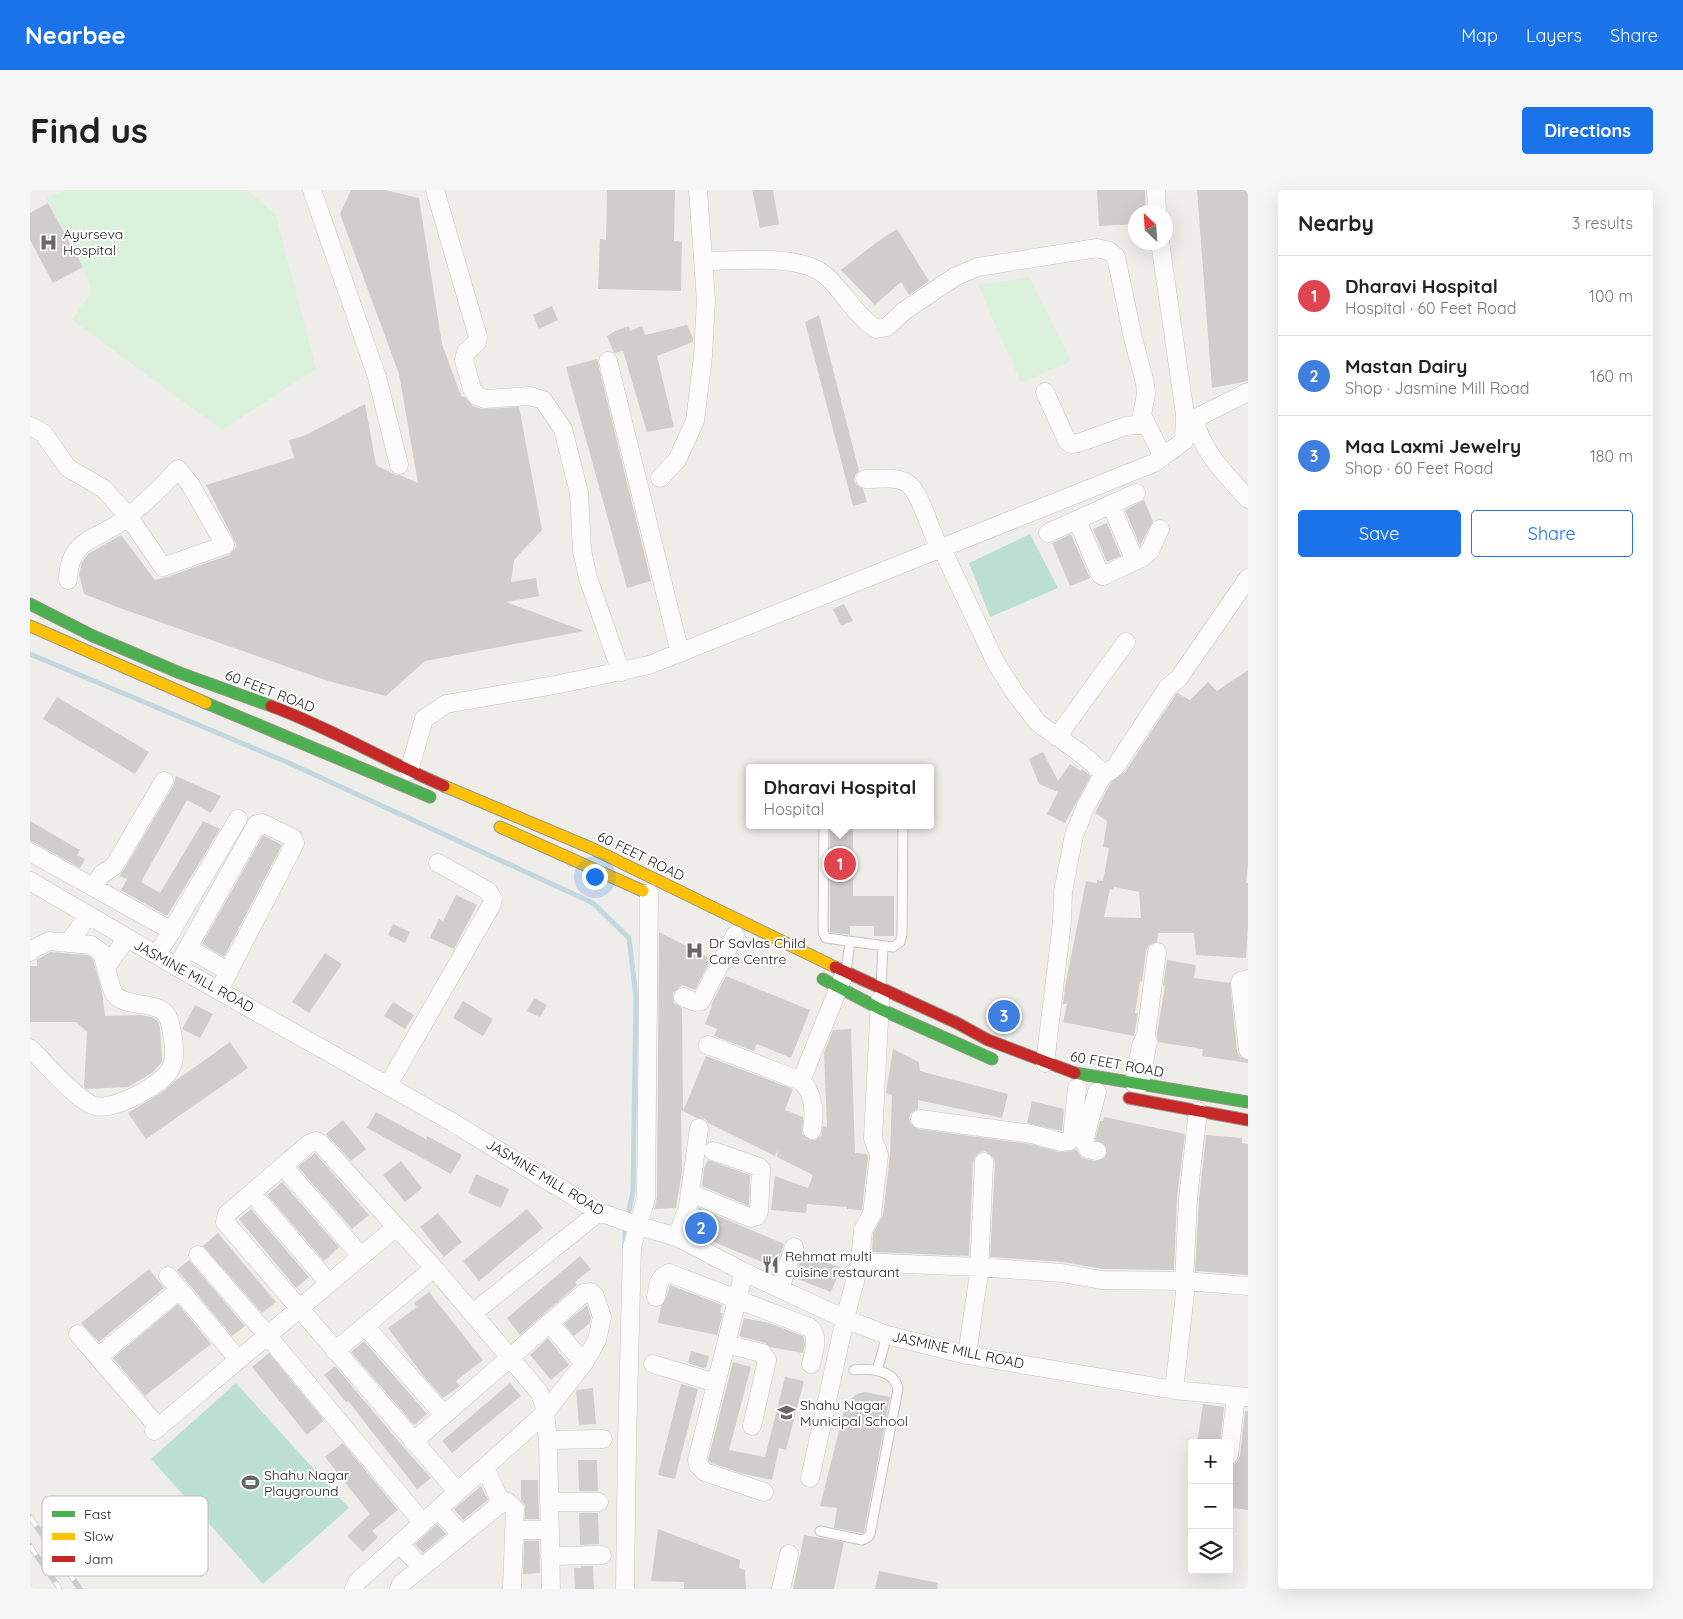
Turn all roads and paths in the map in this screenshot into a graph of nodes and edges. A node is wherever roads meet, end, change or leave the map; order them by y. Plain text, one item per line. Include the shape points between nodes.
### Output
1 (312, 190) edge
2 (435, 190) edge
3 (698, 190) edge
4 (1156, 190) edge
5 (1157, 205) edge
6 (1161, 250) edge
7 (703, 261) junction
8 (608, 361) dead end
9 (1045, 392) dead end
10 (1248, 392) edge
11 (1145, 424) junction
12 (30, 426) edge
13 (1200, 433) junction
14 (1184, 441) junction
15 (1163, 457) junction
16 (398, 465) dead end
17 (660, 478) dead end
18 (865, 479) dead end
19 (1087, 490) junction
20 (1136, 493) dead end
21 (1248, 499) edge
22 (1103, 508) junction
23 (128, 516) junction
24 (1077, 520) junction
25 (1160, 529) dead end
26 (1048, 533) dead end
27 (939, 549) junction
28 (1135, 561) junction
29 (1248, 578) edge
30 (68, 580) dead end
31 (30, 604) edge
32 (30, 626) edge
33 (1126, 642) dead end
34 (680, 653) junction
35 (621, 672) junction
36 (1057, 737) junction
37 (410, 771) junction
38 (1104, 773) junction
39 (164, 781) dead end
40 (444, 803) dead end
41 (238, 819) dead end
42 (489, 822) dead end
43 (824, 829) edge
44 (903, 829) edge
45 (30, 852) edge
46 (438, 863) dead end
47 (30, 881) edge
48 (94, 888) junction
49 (653, 895) joint
50 (88, 916) junction
51 (172, 930) junction
52 (735, 935) dead end
53 (127, 938) junction
54 (68, 942) junction
55 (850, 942) junction
56 (883, 946) junction
57 (188, 948) junction
58 (30, 952) edge
59 (1157, 952) dead end
60 (157, 955) junction
61 (106, 967) junction
62 (177, 967) junction
63 (229, 972) junction
64 (814, 974) dead end
65 (843, 979) junction
66 (1248, 979) edge
67 (881, 989) junction
68 (219, 990) junction
69 (683, 997) dead end
70 (880, 1009) junction
71 (708, 1045) dead end
72 (30, 1048) edge
73 (1248, 1050) edge
74 (999, 1062) dead end
75 (1045, 1063) junction
76 (800, 1081) junction
77 (1137, 1083) junction
78 (388, 1085) junction
79 (1073, 1087) joint
80 (1106, 1094) junction
81 (1218, 1097) junction
82 (1248, 1102) edge
83 (1206, 1113) junction
84 (920, 1118) dead end
85 (1248, 1120) edge
86 (699, 1128) dead end
87 (812, 1130) dead end
88 (713, 1151) dead end
89 (1097, 1151) dead end
90 (984, 1162) dead end
91 (283, 1166) junction
92 (690, 1193) junction
93 (260, 1203) dead end
94 (599, 1212) junction
95 (396, 1226) junction
96 (639, 1226) junction
97 (676, 1237) junction
98 (794, 1247) dead end
99 (198, 1255) dead end
100 (360, 1256) junction
101 (860, 1262) junction
102 (978, 1267) junction
103 (434, 1268) junction
104 (744, 1272) junction
105 (168, 1276) dead end
106 (1184, 1281) junction
107 (329, 1283) junction
108 (1248, 1286) edge
109 (780, 1289) junction
110 (179, 1290) junction
111 (656, 1297) dead end
112 (737, 1300) junction
113 (299, 1308) junction
114 (473, 1313) junction
115 (845, 1319) junction
116 (549, 1324) junction
117 (365, 1326) junction
118 (78, 1334) dead end
119 (267, 1335) junction
120 (887, 1335) junction
121 (726, 1344) junction
122 (335, 1350) junction
123 (967, 1355) junction
124 (98, 1357) junction
125 (509, 1358) junction
126 (238, 1359) junction
127 (584, 1363) junction
128 (653, 1364) dead end
129 (811, 1364) dead end
130 (854, 1370) dead end
131 (877, 1371) junction
132 (716, 1383) junction
133 (1174, 1390) junction
134 (1242, 1397) edge
135 (544, 1414) junction
136 (444, 1415) junction
137 (752, 1426) dead end
138 (603, 1439) dead end
139 (1233, 1439) edge
140 (548, 1440) junction
141 (413, 1442) junction
142 (485, 1467) junction
143 (810, 1478) dead end
144 (457, 1491) junction
145 (764, 1492) dead end
146 (549, 1502) junction
147 (599, 1502) dead end
148 (501, 1503) junction
149 (438, 1509) junction
150 (423, 1523) junction
151 (514, 1530) junction
152 (550, 1530) junction
153 (820, 1531) dead end
154 (462, 1535) junction
155 (400, 1544) junction
156 (789, 1554) dead end
157 (602, 1555) dead end
158 (550, 1556) junction
159 (421, 1567) junction
160 (354, 1589) edge
161 (399, 1589) edge
162 (512, 1589) edge
163 (551, 1589) edge
164 (625, 1589) edge
165 (781, 1589) edge

1 - 16 street via 377,376
2 - 35 street via 478,337 464,360 472,389 485,399 530,396 543,400 563,429 579,493 582,550 588,578
3 - 7 street
4 - 5 street
6 - 14 street via 1185,414
7 - 11 street via 788,261 815,267 827,276 865,322 876,329 887,327 904,311 956,276 978,267 1097,248 1109,250 1116,257 1145,383 1142,415
7 - 17 street via 706,300 695,421 677,460
8 - 34 street
9 - 11 street via 1071,444 1126,426
10 - 13 street via 1196,418
11 - 15 street
12 - 23 street via 43,433 68,468 104,490
13 - 14 street
13 - 21 street via 1216,464
14 - 15 street
15 - 19 street
18 - 27 street via 907,483 923,508
19 - 22 street
19 - 27 street
20 - 22 street
22 - 24 street
22 - 28 street
23 - 23 street via 163,566 225,545 178,469
23 - 30 street via 81,546 71,558
24 - 26 street
24 - 28 street via 1100,574 1108,575
25 - 28 street via 1150,551
27 - 34 street
27 - 36 street via 945,555 996,662 1015,693 1038,723
29 - 38 street via 1179,678 1168,687 1116,766
31 - 37 main road, 60 FEET ROAD via 93,636 290,714
32 - 40 main road
33 - 36 street
34 - 35 street via 649,666
35 - 37 street via 446,704 424,719
36 - 38 street
37 - 65 main road, 60 FEET ROAD via 591,848
38 - 75 street via 1074,835 1063,892
39 - 48 street via 116,863 102,874
41 - 51 street
42 - 49 main road
43 - 55 lane via 823,932 826,938
44 - 56 lane via 902,935 897,946
45 - 48 street
46 - 78 street via 488,892 494,899
47 - 50 street, JASMINE MILL ROAD
48 - 51 street
49 - 96 street via 646,1198
50 - 53 street, JASMINE MILL ROAD
50 - 54 street
51 - 60 street
52 - 69 street via 701,1000 695,1002
53 - 60 street, JASMINE MILL ROAD
53 - 61 street
54 - 58 street via 49,941
54 - 61 street via 98,949
55 - 56 lane
55 - 65 lane
56 - 67 lane
57 - 62 street
57 - 63 street
57 - 63 street via 257,824 262,823 293,838 296,842
59 - 77 street
60 - 62 street, JASMINE MILL ROAD
61 - 72 street via 114,995 126,1002 162,1009 167,1014 174,1053 170,1069 152,1086 129,1099 110,1107 96,1106 82,1100
62 - 68 street, JASMINE MILL ROAD
63 - 68 street
64 - 65 main road, 60 FEET ROAD
65 - 67 main road, 60 FEET ROAD
65 - 70 main road, 60 FEET ROAD
65 - 76 street
66 - 73 street via 1240,983
67 - 70 street
67 - 75 main road, 60 FEET ROAD
68 - 78 street, JASMINE MILL ROAD
70 - 74 main road, 60 FEET ROAD
70 - 101 street via 873,1138 879,1155 872,1214 863,1230
71 - 76 street
75 - 77 main road, 60 FEET ROAD via 1069,1072
76 - 87 street via 807,1086 813,1106
77 - 81 main road, 60 FEET ROAD
78 - 94 street, JASMINE MILL ROAD
79 - 80 main road
79 - 84 street via 1072,1137 1069,1141
80 - 83 main road
80 - 89 street via 1084,1141 1088,1149
81 - 82 main road, 60 FEET ROAD
81 - 83 main road
83 - 85 main road
83 - 106 street via 1188,1200
86 - 92 street
88 - 92 street via 761,1169 757,1216 751,1218
90 - 102 street
91 - 95 street via 310,1143 320,1143
91 - 100 street
91 - 113 street via 227,1214 225,1222
92 - 97 street
93 - 107 street
94 - 96 street, JASMINE MILL ROAD
94 - 114 street
95 - 100 street
95 - 103 street
96 - 97 street, JASMINE MILL ROAD
96 - 164 street via 632,1247
97 - 104 street, JASMINE MILL ROAD
98 - 109 street
99 - 119 street
100 - 107 street
101 - 102 street
101 - 115 street
102 - 106 street via 1062,1273 1102,1280
102 - 123 street
103 - 114 street
103 - 117 street
104 - 109 street, JASMINE MILL ROAD
104 - 112 street
105 - 110 street
106 - 108 street
106 - 133 street
107 - 113 street
109 - 115 street, JASMINE MILL ROAD
110 - 124 street
110 - 126 street
111 - 112 street via 660,1279 669,1273
112 - 121 street
112 - 129 street via 813,1330 815,1342
113 - 119 street
113 - 122 street
114 - 125 street
115 - 120 street, JASMINE MILL ROAD
115 - 143 street
116 - 125 street
116 - 127 street
116 - 127 street via 584,1293 591,1292 595,1296 602,1318 597,1340
117 - 122 street
117 - 136 street
118 - 124 street
119 - 126 street
119 - 150 street
120 - 123 street, JASMINE MILL ROAD
120 - 131 lane
121 - 132 street
121 - 137 street via 762,1353 767,1360
122 - 141 street
123 - 133 street, JASMINE MILL ROAD
124 - 126 street via 156,1429
125 - 135 street via 539,1392
125 - 136 street
127 - 135 street
128 - 132 street
130 - 131 lane
131 - 153 lane via 893,1377 898,1388 870,1534 862,1540
132 - 145 street via 698,1465 705,1472
133 - 134 street, JASMINE MILL ROAD
134 - 139 street
135 - 140 street
135 - 142 street
136 - 141 street
138 - 140 street
140 - 146 street
141 - 144 street
142 - 144 street
142 - 148 street
144 - 149 street
146 - 147 street
146 - 152 street
148 - 151 street via 508,1502 515,1509
148 - 154 street
149 - 150 street
149 - 154 street
150 - 155 street
151 - 152 street
151 - 162 street
152 - 158 street
154 - 159 street
155 - 159 street
155 - 160 street via 356,1582
156 - 165 street
157 - 158 street
158 - 163 street
159 - 161 street via 400,1584

